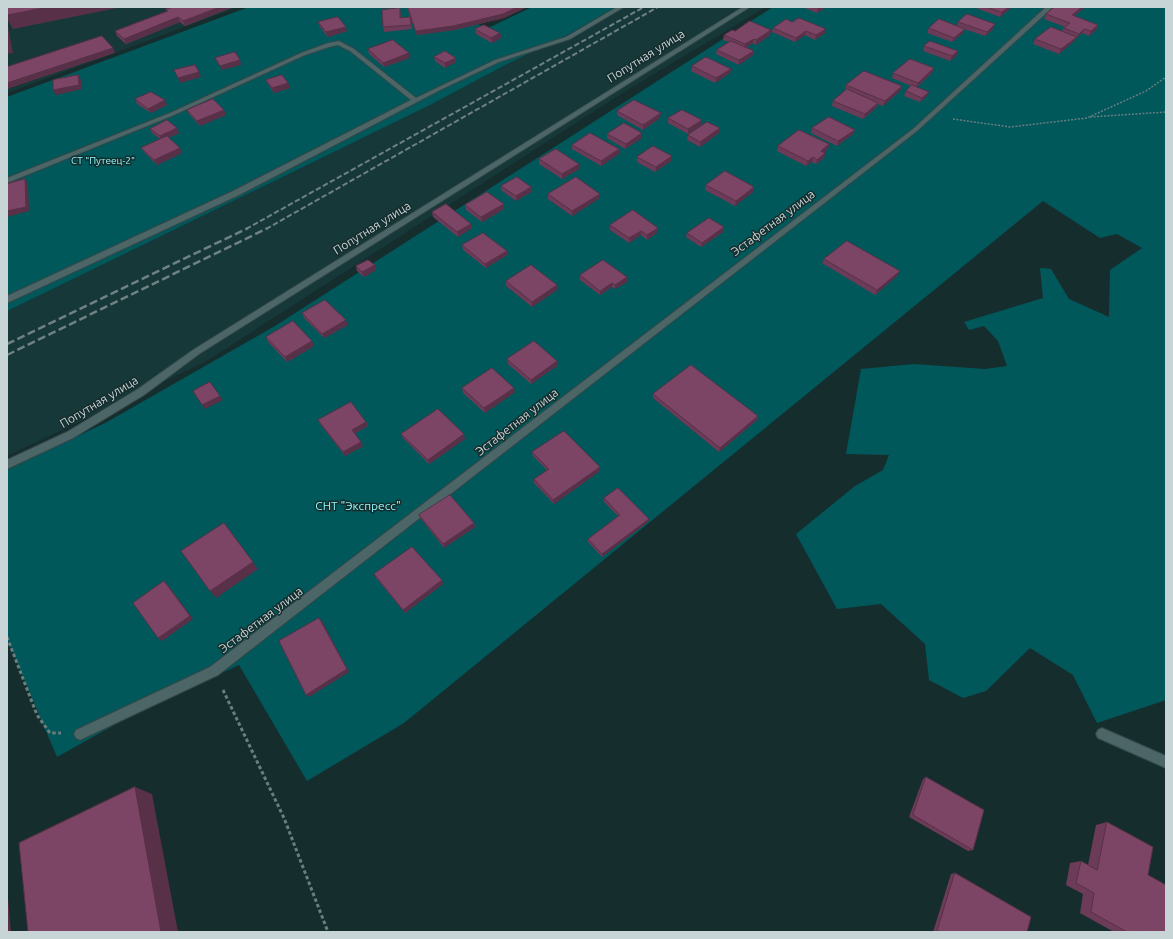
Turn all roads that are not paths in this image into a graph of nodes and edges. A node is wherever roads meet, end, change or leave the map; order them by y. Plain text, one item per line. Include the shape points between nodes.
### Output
1 (621, 7) edge
2 (747, 7) edge
3 (1050, 7) edge
4 (415, 100) junction
5 (7, 182) edge
6 (7, 300) edge
7 (7, 465) edge
8 (80, 734) road end
9 (1102, 734) dead end
10 (1166, 762) edge

1 - 4 street via 568,38 497,61
2 - 7 street, Попутная улица via 202,348 134,396 70,435
3 - 8 street, Эстафетная улица via 914,130 214,671
4 - 5 street via 352,50 339,43 328,45 172,114
4 - 6 street via 236,193
9 - 10 street

